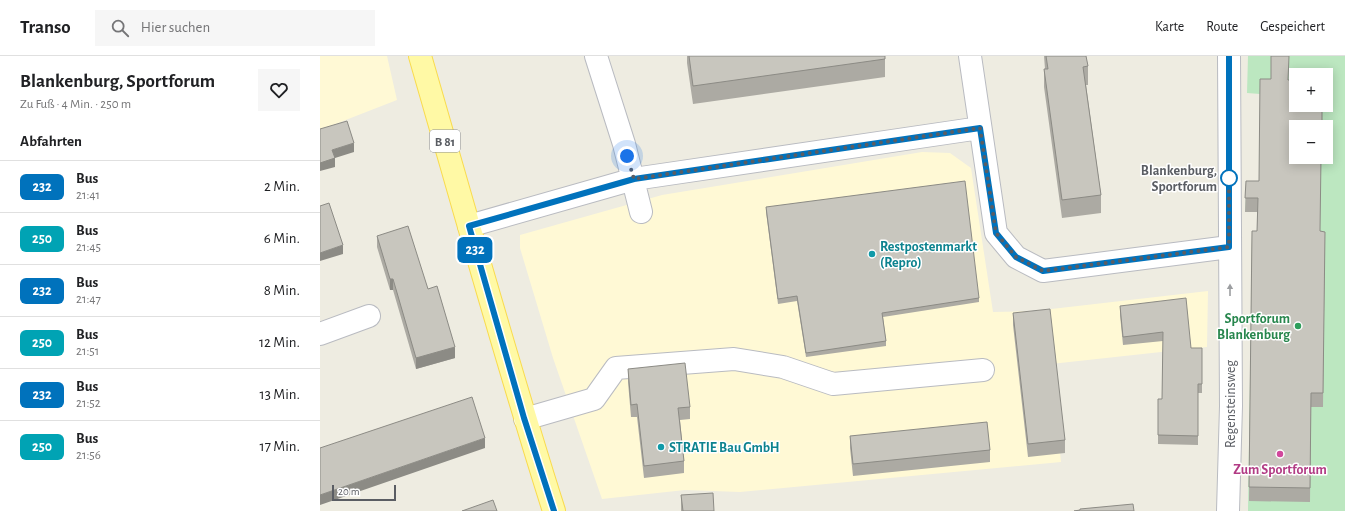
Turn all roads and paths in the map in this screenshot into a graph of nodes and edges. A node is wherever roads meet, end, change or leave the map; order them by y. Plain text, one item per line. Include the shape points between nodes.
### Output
1 (420, 56) edge
2 (596, 56) edge
3 (970, 56) edge
4 (1229, 56) edge
5 (980, 128) junction
6 (634, 179) junction
7 (641, 212) dead end
8 (469, 226) junction
9 (1229, 247) junction
10 (368, 316) dead end
11 (320, 334) edge
12 (983, 370) dead end
13 (524, 418) junction
14 (554, 511) edge
15 (1228, 511) edge

1 - 8 main road, B 81
2 - 6 street
3 - 5 street
4 - 9 street, Regensteinsweg
5 - 6 street
5 - 9 street via 996,233 1016,257 1043,271
6 - 7 street
6 - 8 street
8 - 13 main road, B 81
15 -> 9 street, Regensteinsweg
10 - 11 street
12 - 13 street via 833,384 783,367 734,358 616,368 594,399
13 - 14 main road, B 81

